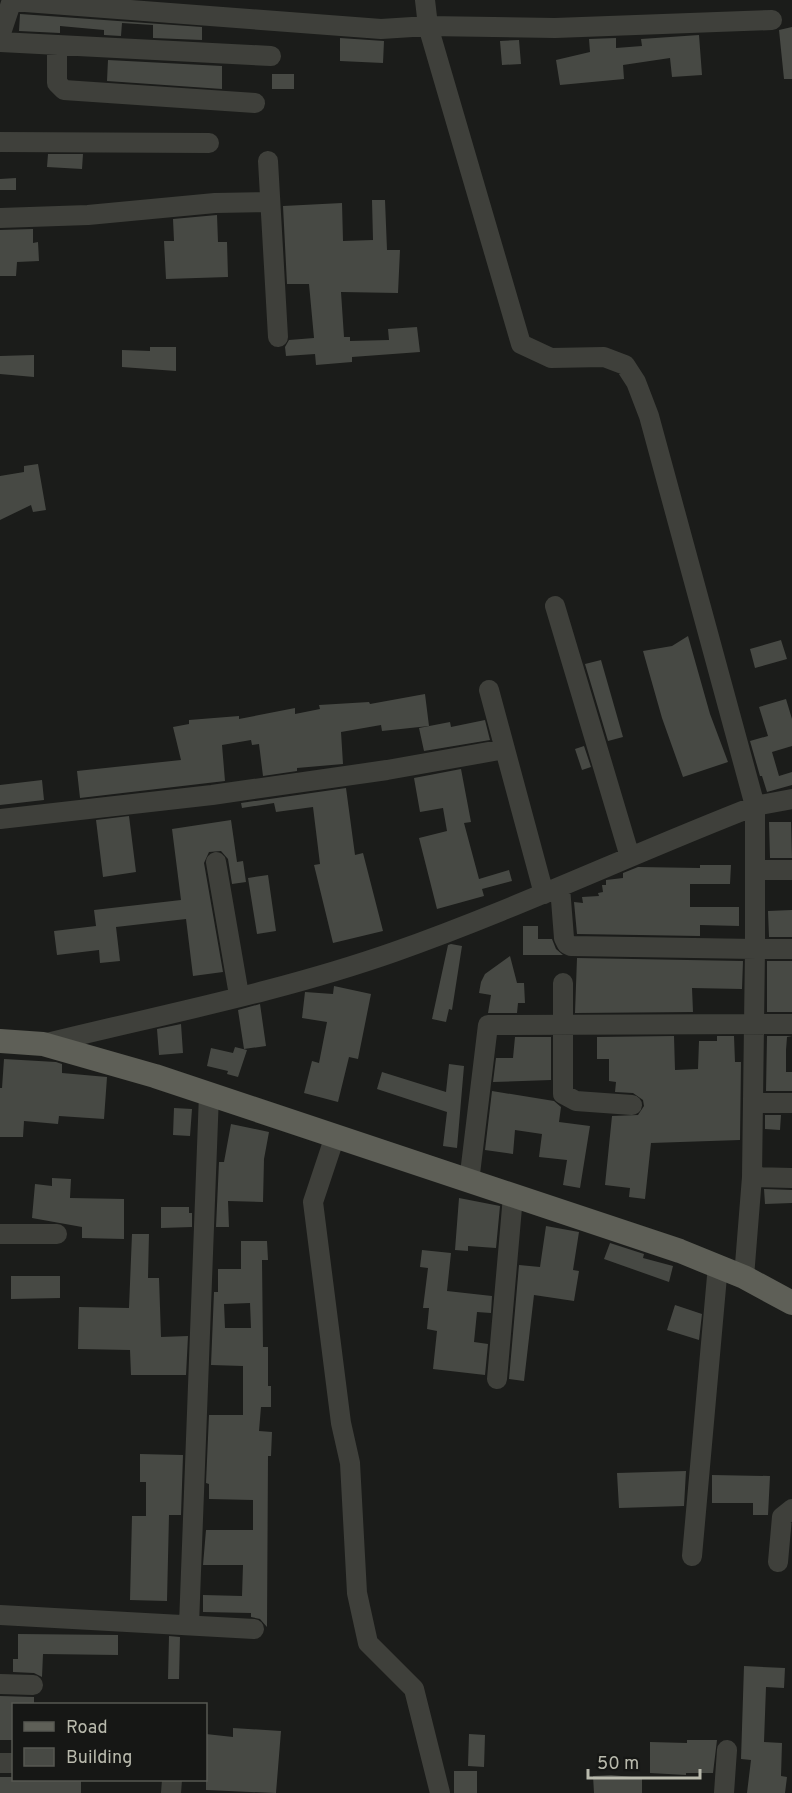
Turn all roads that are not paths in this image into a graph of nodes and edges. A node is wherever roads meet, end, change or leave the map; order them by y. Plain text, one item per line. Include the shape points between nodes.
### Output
1 (425, 0) edge
2 (12, 1) edge
3 (772, 20) dead end
4 (428, 26) junction
5 (0, 36) edge
6 (0, 42) edge
7 (57, 45) junction
8 (271, 57) dead end
9 (255, 103) dead end
10 (0, 142) edge
11 (208, 143) dead end
12 (268, 162) dead end
13 (270, 201) junction
14 (0, 218) edge
15 (278, 337) dead end
16 (555, 606) dead end
17 (489, 690) dead end
18 (505, 749) junction
19 (792, 799) edge
20 (755, 806) junction
21 (0, 819) edge
22 (630, 857) junction
23 (216, 862) dead end
24 (755, 870) junction
25 (792, 870) edge
26 (552, 890) junction
27 (755, 949) junction
28 (792, 949) edge
29 (563, 983) dead end
30 (239, 995) junction
31 (563, 1023) junction
32 (753, 1023) junction
33 (792, 1024) edge
34 (0, 1041) edge
35 (43, 1044) junction
36 (209, 1094) junction
37 (754, 1103) junction
38 (792, 1103) edge
39 (632, 1104) dead end
40 (336, 1136) junction
41 (752, 1177) junction
42 (792, 1178) edge
43 (469, 1182) junction
44 (513, 1196) junction
45 (0, 1234) edge
46 (57, 1234) dead end
47 (718, 1265) junction
48 (744, 1277) junction
49 (792, 1303) edge
50 (497, 1379) dead end
51 (792, 1509) edge
52 (692, 1556) dead end
53 (778, 1562) dead end
54 (0, 1615) edge
55 (189, 1625) junction
56 (254, 1629) dead end
57 (0, 1684) edge
58 (33, 1685) dead end
59 (727, 1750) dead end
60 (440, 1793) edge
61 (724, 1793) edge

1 - 4 street
2 - 4 street via 344,28
2 - 5 street
3 - 4 street via 555,28
4 - 20 street via 521,344 551,358 603,357 625,365 636,382 649,416
6 - 7 street
7 - 8 street
7 - 9 street via 57,82 64,90
10 - 11 street
12 - 13 street
13 - 14 street
13 - 15 street
16 - 22 street
17 - 18 street
18 - 21 street via 212,795
18 - 26 street
19 - 20 street
20 - 22 street
20 - 24 street
22 - 26 street
23 - 30 street
24 - 25 street
24 - 27 street
26 - 27 street via 564,938 571,946
26 - 30 street via 392,952
27 - 28 street
27 - 32 street
29 - 31 street
30 - 35 street
31 - 32 street
31 - 39 street via 563,1094 576,1101
31 - 43 street via 488,1024
32 - 33 street
32 - 37 street
34 - 35 main road
35 - 36 main road
36 - 40 main road
36 - 55 street
37 - 38 street
37 - 41 street
40 - 43 main road
40 - 60 street via 313,1202 340,1423 350,1462 357,1593 368,1643 414,1689
41 - 42 street
41 - 48 street
43 - 44 main road
44 - 47 main road
44 - 50 street
45 - 46 street
47 - 48 main road
47 - 52 street
48 - 49 main road
51 - 53 street via 782,1517
54 - 55 street
55 - 56 street
57 - 58 street
59 - 61 street

